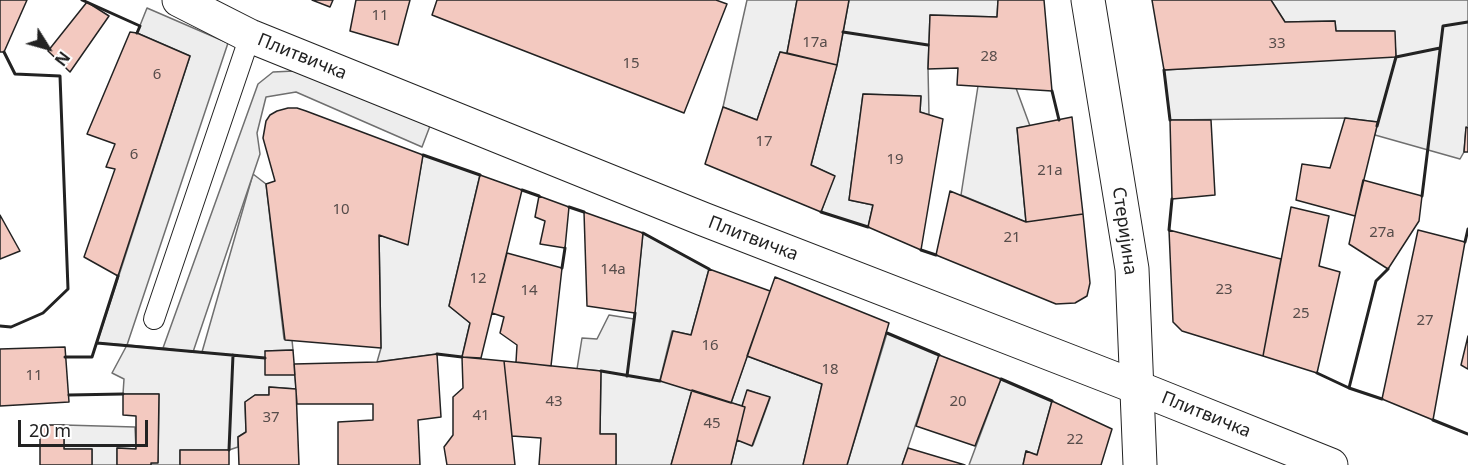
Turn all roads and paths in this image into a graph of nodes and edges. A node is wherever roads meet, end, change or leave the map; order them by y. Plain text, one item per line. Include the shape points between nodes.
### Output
1 (179, 0) edge
2 (1088, 0) edge
3 (250, 36) junction
4 (154, 319) dead end
5 (1136, 387) junction
6 (1140, 465) edge
7 (1331, 465) edge

1 - 3 street, Плитвичка
2 - 5 street, Стеријина via 1132,269
3 - 4 lane
3 - 5 street, Плитвичка via 703,219
5 - 6 street, Стеријина
5 - 7 street, Плитвичка

